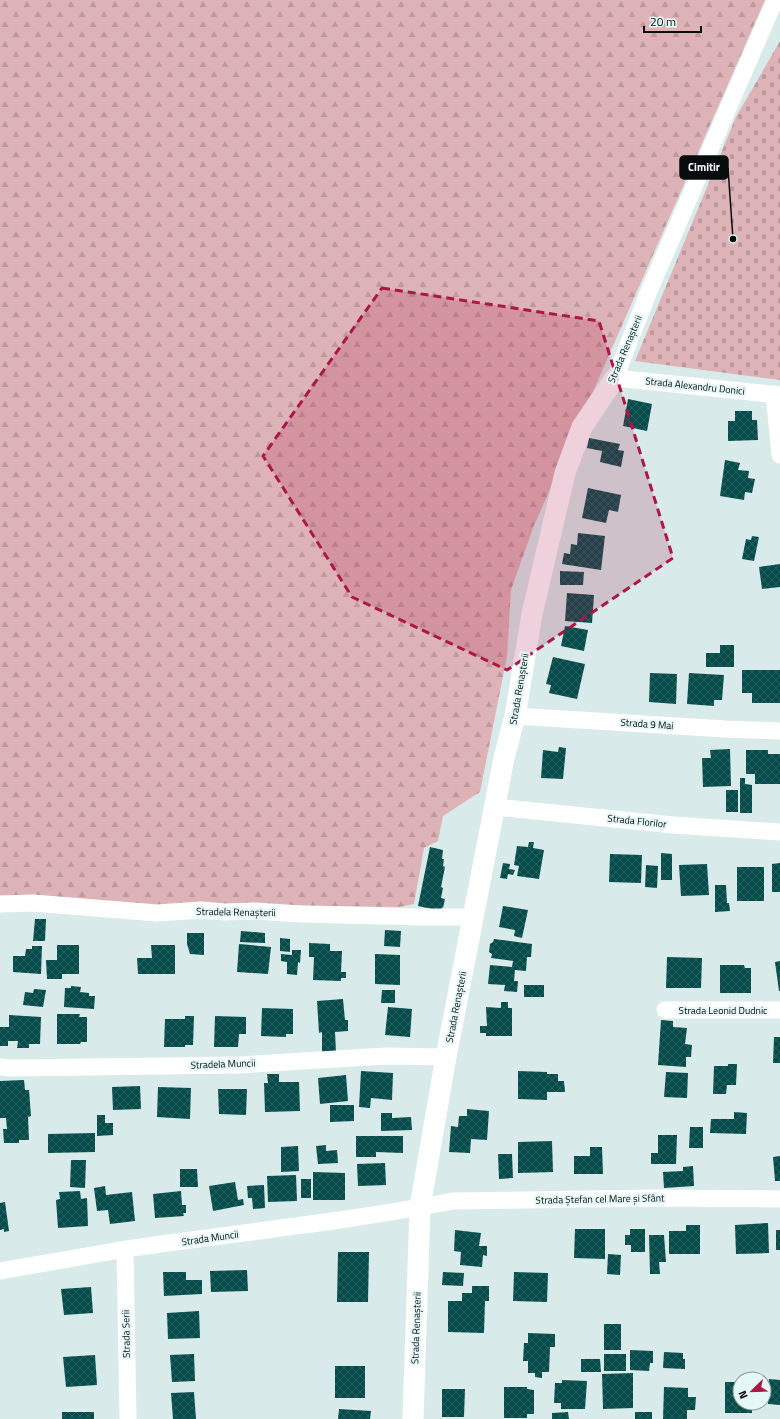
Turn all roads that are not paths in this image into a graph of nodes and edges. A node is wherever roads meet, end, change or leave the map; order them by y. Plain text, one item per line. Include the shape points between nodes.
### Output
1 (775, 0) edge
2 (615, 378) junction
3 (777, 394) edge
4 (780, 455) edge
5 (515, 716) junction
6 (780, 731) edge
7 (495, 807) junction
8 (780, 832) edge
9 (0, 904) edge
10 (473, 917) junction
11 (665, 1010) dead end
12 (780, 1010) edge
13 (446, 1057) junction
14 (0, 1067) edge
15 (780, 1200) edge
16 (420, 1207) junction
17 (125, 1250) junction
18 (0, 1271) edge
19 (128, 1419) edge
20 (413, 1419) edge

1 - 2 street, Strada Renașterii via 649,291
2 - 3 street, Strada Alexandru Donici
2 - 5 street, Strada Renașterii via 582,427 565,473 532,614
3 - 4 street, Strada Alexandru Donici
5 - 6 street, Strada 9 Mai
5 - 7 street, Strada Renașterii
7 - 8 street, Strada Florilor via 673,825
7 - 10 street, Strada Renașterii
9 - 10 street, Stradela Renașterii via 33,903 157,913 200,910
10 - 13 street, Strada Renașterii
11 - 12 street, Strada Leonid Dudnic
13 - 14 street, Stradela Muncii via 385,1056 239,1065
13 - 16 street, Strada Renașterii
15 - 16 street, Strada Ștefan cel Mare și Sfânt via 653,1198 453,1201
16 - 17 street, Strada Muncii
16 - 20 street, Strada Renașterii
17 - 18 street, Strada Muncii
17 - 19 street, Strada Serii

